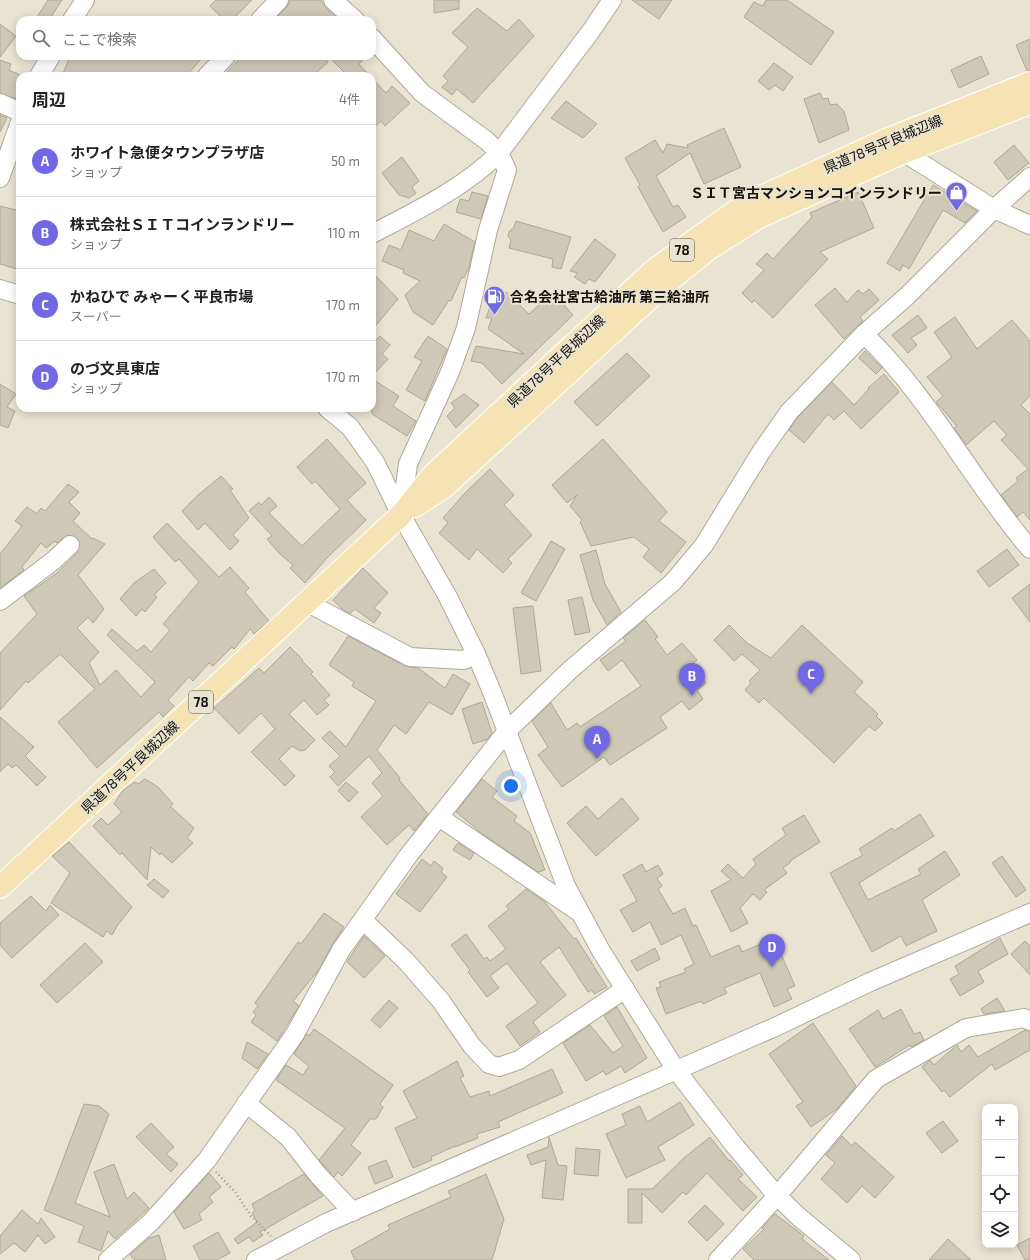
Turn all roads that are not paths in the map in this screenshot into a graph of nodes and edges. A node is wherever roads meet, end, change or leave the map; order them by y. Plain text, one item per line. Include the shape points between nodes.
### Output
1 (85, 0) edge
2 (279, 0) edge
3 (333, 0) edge
4 (612, 0) edge
5 (75, 16) edge
6 (264, 16) edge
7 (351, 16) edge
8 (376, 42) edge
9 (49, 60) edge
10 (222, 60) edge
11 (41, 72) edge
12 (211, 72) edge
13 (1030, 83) edge
14 (0, 103) edge
15 (1030, 103) edge
16 (16, 110) edge
17 (16, 133) edge
18 (894, 146) junction
19 (500, 153) junction
20 (1030, 177) edge
21 (0, 178) edge
22 (994, 209) junction
23 (1030, 225) edge
24 (376, 232) edge
25 (0, 289) edge
26 (16, 294) edge
27 (864, 334) junction
28 (332, 412) edge
29 (401, 516) junction
30 (70, 545) dead end
31 (1030, 549) edge
32 (0, 601) edge
33 (308, 603) junction
34 (476, 654) junction
35 (507, 731) junction
36 (439, 817) junction
37 (0, 887) edge
38 (581, 913) junction
39 (1030, 913) edge
40 (363, 920) junction
41 (625, 989) junction
42 (1030, 1021) edge
43 (676, 1070) junction
44 (246, 1103) junction
45 (777, 1196) junction
46 (353, 1212) junction
47 (108, 1260) edge
48 (256, 1260) edge
49 (718, 1260) edge
50 (852, 1260) edge

1 - 5 street
2 - 6 street
3 - 7 street
4 - 19 street
8 - 19 street via 422,93
9 - 11 street
10 - 12 street
13 - 18 main road, 県道78号平良城辺線 / 78
14 - 16 street
15 - 18 main road, 県道78号平良城辺線 / 78
17 - 21 street
18 - 22 street
18 - 29 main road, 県道78号平良城辺線 / 78 via 758,217 710,248 665,284 444,488
19 - 24 street via 484,168 441,196
19 - 29 street via 507,170 488,230 466,328 450,372 408,464
20 - 22 street
22 - 23 street
22 - 27 street via 907,296
25 - 26 street
27 - 31 street via 888,356 923,400
27 - 35 street via 789,412 692,561 673,582 570,670
28 - 29 street via 350,427 375,462
29 - 33 main road, 県道78号平良城辺線 / 78
29 - 34 street via 448,598
30 - 32 street
33 - 34 street via 410,657 464,660
33 - 37 main road, 県道78号平良城辺線 / 78
34 - 35 street
35 - 36 street
35 - 38 street via 566,886
36 - 38 street
36 - 40 street
38 - 41 street
39 - 43 street
40 - 41 street via 406,961 440,1001 472,1046 489,1064 499,1067 519,1060
40 - 44 street via 341,950 295,1034
41 - 43 street
42 - 45 street via 1024,1018 966,1028 882,1075 871,1084
43 - 45 street
43 - 46 street
44 - 46 street via 288,1137 318,1175
44 - 47 street via 207,1160 150,1222
45 - 49 street
45 - 50 street
46 - 48 street

